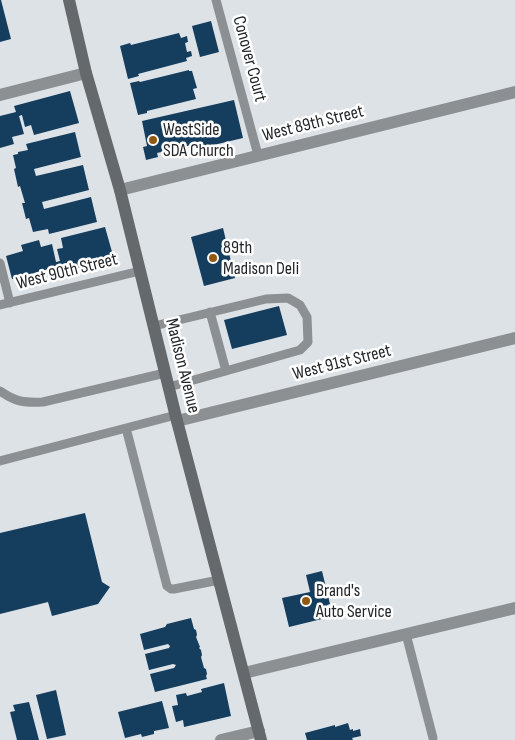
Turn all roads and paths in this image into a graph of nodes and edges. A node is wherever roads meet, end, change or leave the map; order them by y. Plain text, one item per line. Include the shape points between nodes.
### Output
1 (69, 0) edge
2 (216, 0) edge
3 (86, 73) junction
4 (515, 92) edge
5 (0, 95) edge
6 (258, 155) junction
7 (120, 190) junction
8 (0, 264) edge
9 (140, 271) junction
10 (4, 304) edge
11 (210, 312) junction
12 (154, 326) junction
13 (515, 338) edge
14 (226, 371) junction
15 (165, 373) junction
16 (169, 387) junction
17 (0, 391) edge
18 (176, 418) junction
19 (126, 428) junction
20 (0, 461) edge
21 (219, 580) junction
22 (515, 608) edge
23 (406, 634) junction
24 (244, 673) junction
25 (260, 736) edge
26 (434, 738) dead end
27 (221, 740) edge

1 - 3 street, Madison Avenue
2 - 6 lane, Conover Court
3 - 5 street
3 - 7 street, Madison Avenue
4 - 6 street, West 89th Street
6 - 7 street, West 89th Street
7 - 9 street, Madison Avenue
8 - 10 lane
9 - 10 lane, West 90th Street
9 - 12 street, Madison Avenue
11 - 12 lane
11 - 14 lane
11 - 14 lane via 266,299 288,298 300,305 307,317 308,342 300,350
12 - 15 street, Madison Avenue
13 - 18 street, West 91st Street
14 - 16 lane
15 - 16 street, Madison Avenue
15 - 17 lane via 43,402 10,398
16 - 18 street, Madison Avenue
18 - 19 lane
18 - 21 street, Madison Avenue
19 - 20 lane
19 - 21 lane via 167,586 174,590
21 - 24 street, Madison Avenue
22 - 23 street
23 - 24 street
23 - 26 lane
24 - 25 street, Madison Avenue
25 - 27 street

